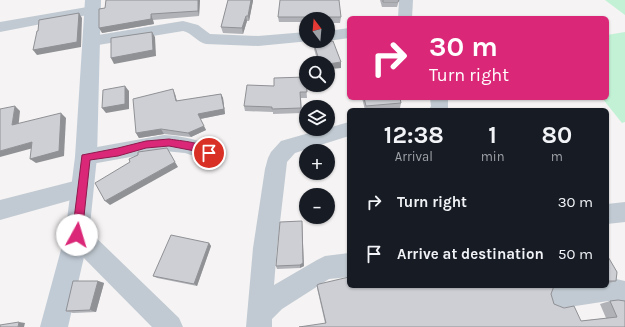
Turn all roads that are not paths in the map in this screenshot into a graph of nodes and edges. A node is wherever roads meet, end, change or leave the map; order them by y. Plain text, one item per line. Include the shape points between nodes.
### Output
1 (406, 0) edge
2 (93, 5) edge
3 (406, 16) edge
4 (0, 27) edge
5 (347, 33) edge
6 (335, 35) edge
7 (299, 38) edge
8 (92, 41) junction
9 (347, 130) edge
10 (209, 153) dead end
11 (86, 157) junction
12 (82, 188) junction
13 (0, 210) edge
14 (625, 212) edge
15 (609, 214) edge
16 (77, 235) junction
17 (347, 265) edge
18 (625, 293) edge
19 (556, 297) dead end
20 (260, 320) edge
21 (54, 327) edge
22 (170, 327) edge

1 - 3 street
2 - 4 street
2 - 8 main road
5 - 6 street
7 - 8 street via 258,41 206,39 193,28 183,26
8 - 11 main road
9 - 20 street via 288,147 278,158 265,248
10 - 11 street via 197,147 169,142 146,144
11 - 12 main road
12 - 13 street
12 - 16 main road
14 - 15 street
16 - 21 main road
16 - 22 street
17 - 20 street via 325,268 273,300
18 - 19 street via 608,289

